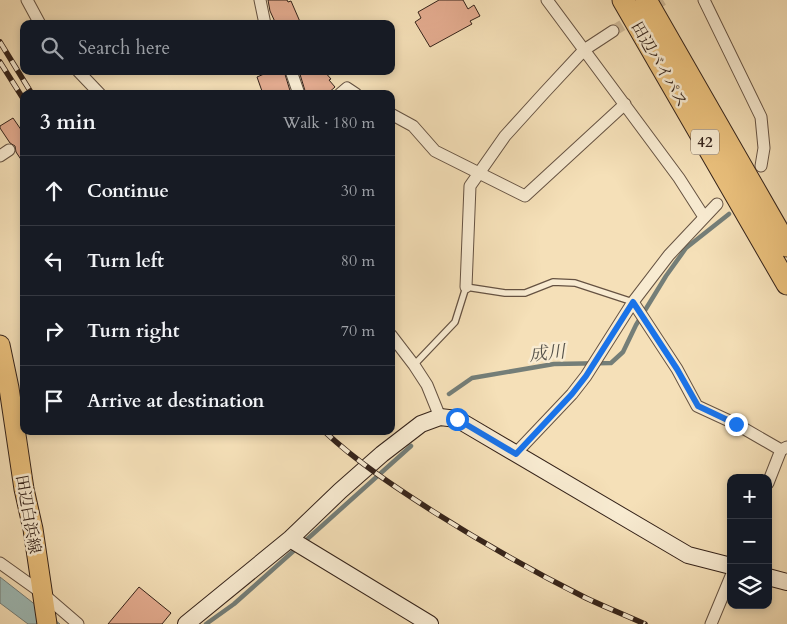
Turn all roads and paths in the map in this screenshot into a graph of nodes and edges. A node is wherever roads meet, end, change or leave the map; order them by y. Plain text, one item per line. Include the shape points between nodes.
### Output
1 (27, 0) edge
2 (260, 0) edge
3 (547, 0) edge
4 (623, 0) edge
5 (646, 0) edge
6 (704, 0) edge
7 (38, 20) edge
8 (264, 20) edge
9 (613, 31) tunnel mouth
10 (584, 50) junction
11 (82, 75) edge
12 (293, 75) edge
13 (96, 90) edge
14 (298, 90) edge
15 (625, 104) junction
16 (395, 116) edge
17 (761, 166) dead end
18 (479, 173) junction
19 (717, 204) dead end
20 (704, 217) junction
21 (787, 246) edge
22 (787, 284) edge
23 (466, 287) junction
24 (633, 302) junction
25 (395, 340) edge
26 (0, 345) edge
27 (414, 365) junction
28 (440, 417) junction
29 (784, 448) edge
30 (516, 454) junction
31 (772, 474) edge
32 (290, 539) junction
33 (0, 563) edge
34 (727, 565) edge
35 (772, 578) edge
36 (787, 582) edge
37 (727, 586) edge
38 (44, 608) edge
39 (78, 624) edge
40 (186, 624) edge
41 (430, 624) edge
42 (711, 624) edge

1 - 7 street
2 - 8 street
3 - 10 street
4 - 22 highway, 田辺バイパス / 42
5 - 21 highway, 田辺バイパス / 42
6 - 17 street via 761,117 764,148
9 - 10 street
10 - 15 street
10 - 18 street via 505,136
11 - 13 street
12 - 14 street
15 - 18 street via 525,196
15 - 20 street
16 - 18 street via 413,126 435,151
18 - 23 street via 470,186
19 - 20 street
20 - 24 street via 669,255
23 - 24 lane via 525,293 553,282 575,283
23 - 27 lane via 455,322
24 - 29 street via 698,406
24 - 30 street via 586,376
25 - 27 street
26 - 38 main road, 田辺白浜線
27 - 28 street via 428,385
28 - 30 street via 457,419
28 - 32 street via 421,424 382,454
29 - 31 street
30 - 34 street via 688,555
32 - 40 street
32 - 41 street
33 - 38 street
35 - 36 street
37 - 42 street
38 - 39 street

